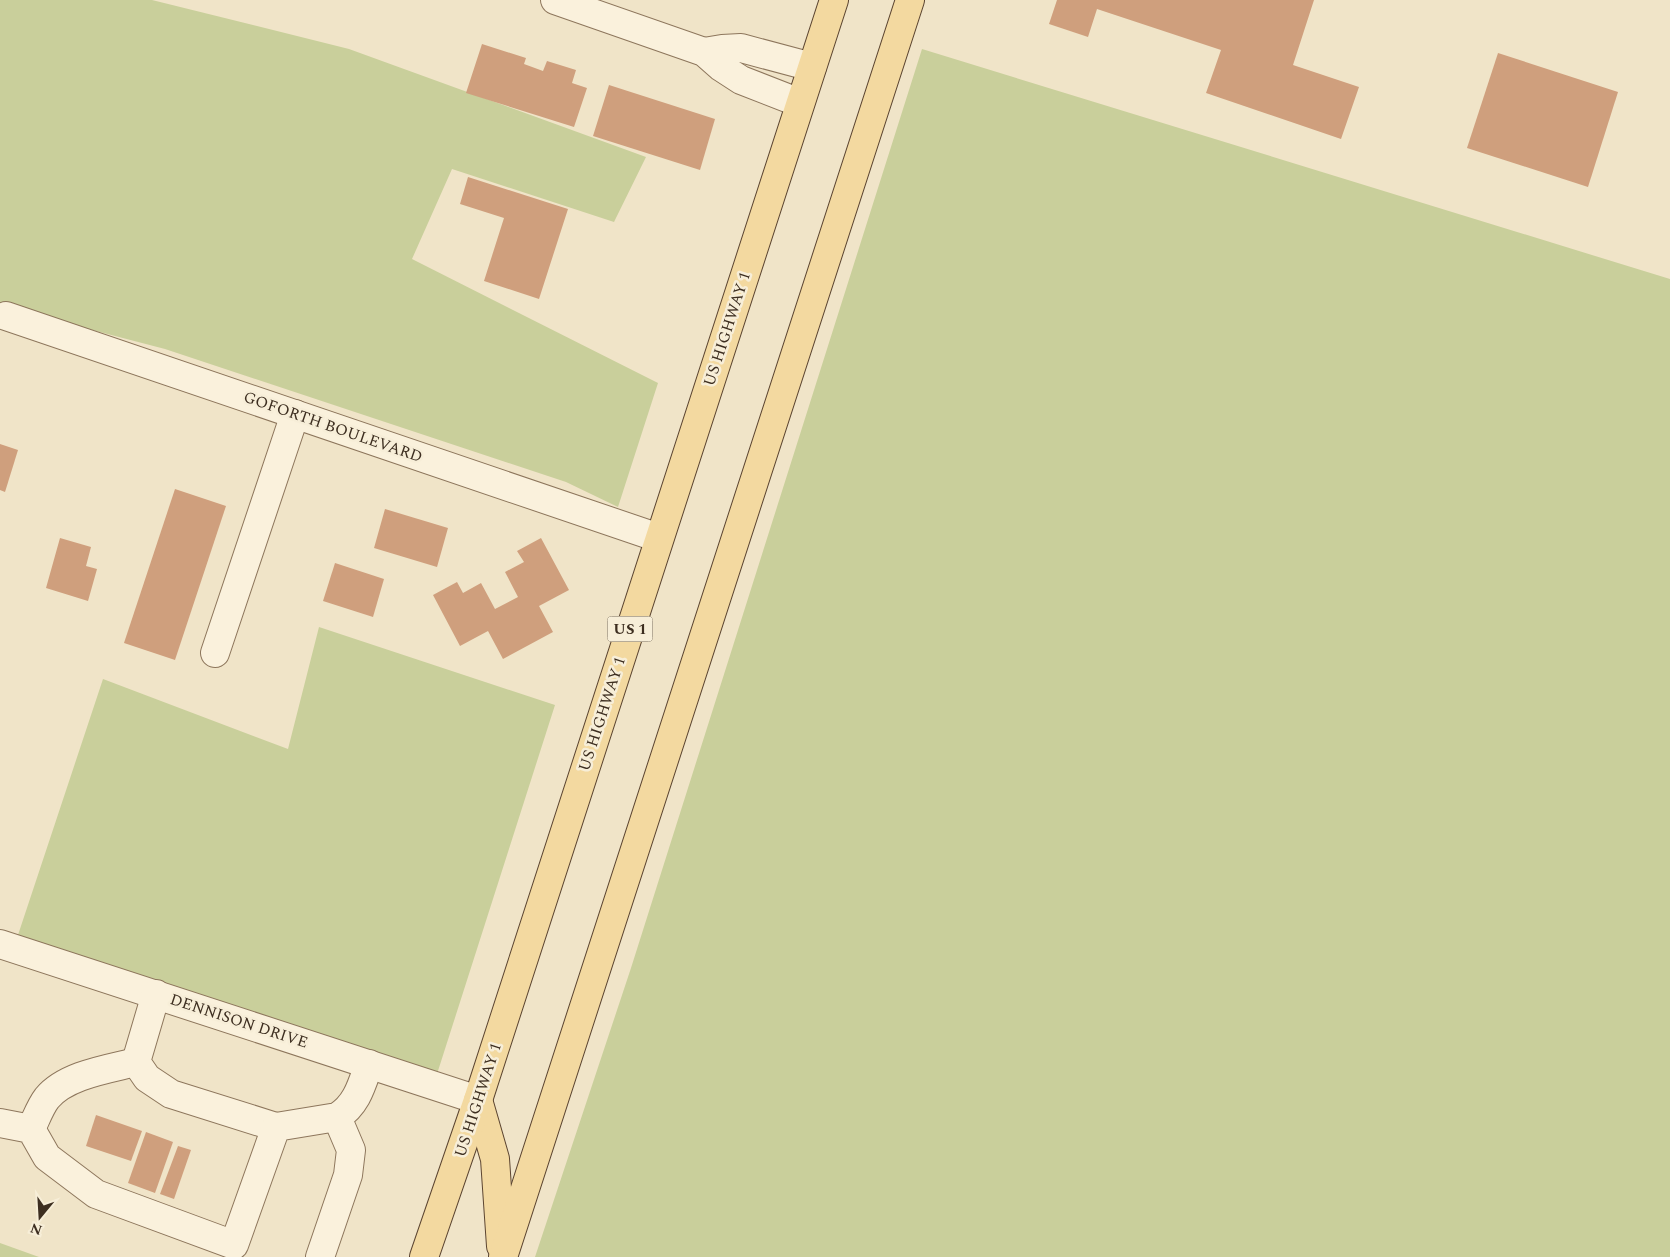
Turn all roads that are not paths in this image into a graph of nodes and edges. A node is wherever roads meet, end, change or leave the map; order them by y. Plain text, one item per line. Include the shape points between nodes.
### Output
1 (555, 0) edge
2 (834, 0) edge
3 (910, 0) edge
4 (704, 52) junction
5 (812, 67) junction
6 (800, 103) junction
7 (6, 316) dead end
8 (295, 414) junction
9 (659, 538) junction
10 (215, 653) dead end
11 (0, 944) edge
12 (156, 994) junction
13 (136, 1062) junction
14 (369, 1064) junction
15 (478, 1100) junction
16 (337, 1117) junction
17 (0, 1123) edge
18 (276, 1127) junction
19 (31, 1129) junction
20 (238, 1251) edge
21 (320, 1257) edge
22 (424, 1257) edge
23 (503, 1257) edge

1 - 4 street
2 - 5 main road, US HIGHWAY 1 / US 1
3 - 23 main road
4 - 5 street via 741,48
4 - 6 street via 741,80
5 - 6 main road, US HIGHWAY 1 / US 1
6 - 9 main road, US HIGHWAY 1 / US 1
7 - 8 street, GOFORTH BOULEVARD
8 - 9 street, GOFORTH BOULEVARD
8 - 10 street
9 - 15 main road, US HIGHWAY 1 / US 1
11 - 12 street, DENNISON DRIVE
12 - 13 street
12 - 14 street, DENNISON DRIVE
13 - 18 street via 147,1078 171,1094
13 - 19 street via 97,1071 64,1084 47,1098
14 - 15 street, DENNISON DRIVE
14 - 16 street via 357,1098
15 - 22 main road, US HIGHWAY 1 / US 1
15 - 23 main road via 495,1159
16 - 18 street
16 - 21 street via 351,1150 348,1175
17 - 19 street
18 - 20 street
19 - 20 street via 47,1157 96,1194

